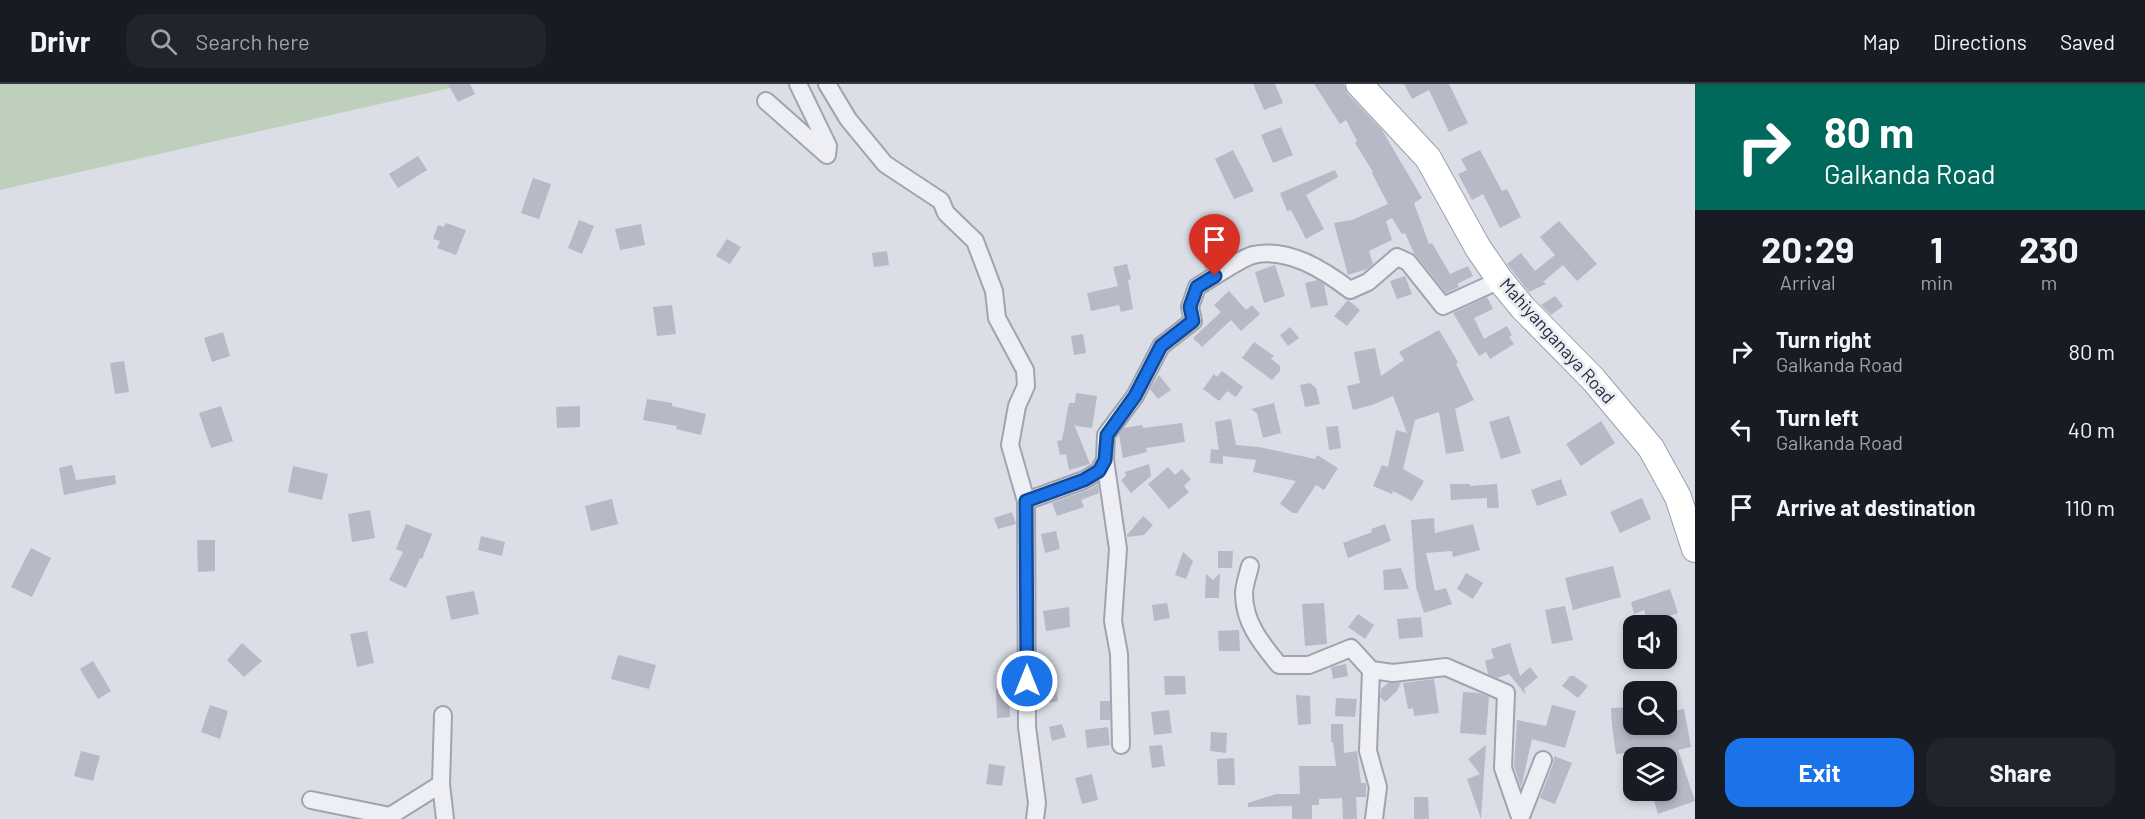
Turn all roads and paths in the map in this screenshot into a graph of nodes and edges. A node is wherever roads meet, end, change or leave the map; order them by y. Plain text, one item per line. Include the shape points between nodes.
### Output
1 (798, 84) edge
2 (827, 84) edge
3 (1359, 84) edge
4 (766, 101) dead end
5 (1500, 280) junction
6 (1105, 460) junction
7 (1026, 501) junction
8 (1695, 549) edge
9 (1250, 566) dead end
10 (1371, 670) junction
11 (443, 715) dead end
12 (1121, 745) dead end
13 (1543, 760) dead end
14 (441, 784) junction
15 (311, 800) dead end
16 (1520, 818) edge
17 (445, 819) edge
18 (1035, 819) edge
19 (1374, 819) edge

1 - 4 street via 828,146 827,155
2 - 7 street via 885,164 941,201 946,213 975,241 994,291 997,318 1025,370 1026,386 1017,406 1010,445
3 - 5 main road, Mahiyanganaya Road via 1428,158
5 - 6 street via 1443,306 1408,262 1397,257 1368,282 1350,290 1329,273 1284,254 1252,255 1197,287 1190,307 1193,321 1161,346 1135,396 1107,435
5 - 8 main road, Mahiyanganaya Road via 1651,448 1678,497
6 - 7 street via 1099,471 1084,480
6 - 12 street via 1118,549 1113,621 1119,654
7 - 18 street via 1027,727 1037,803
9 - 10 street via 1244,592 1246,612 1258,639 1280,665 1309,664 1351,648
10 - 16 street via 1393,674 1446,667 1506,693 1503,768
10 - 19 street via 1368,752 1378,787
11 - 14 street
13 - 16 street
14 - 15 street via 390,816
14 - 17 street

